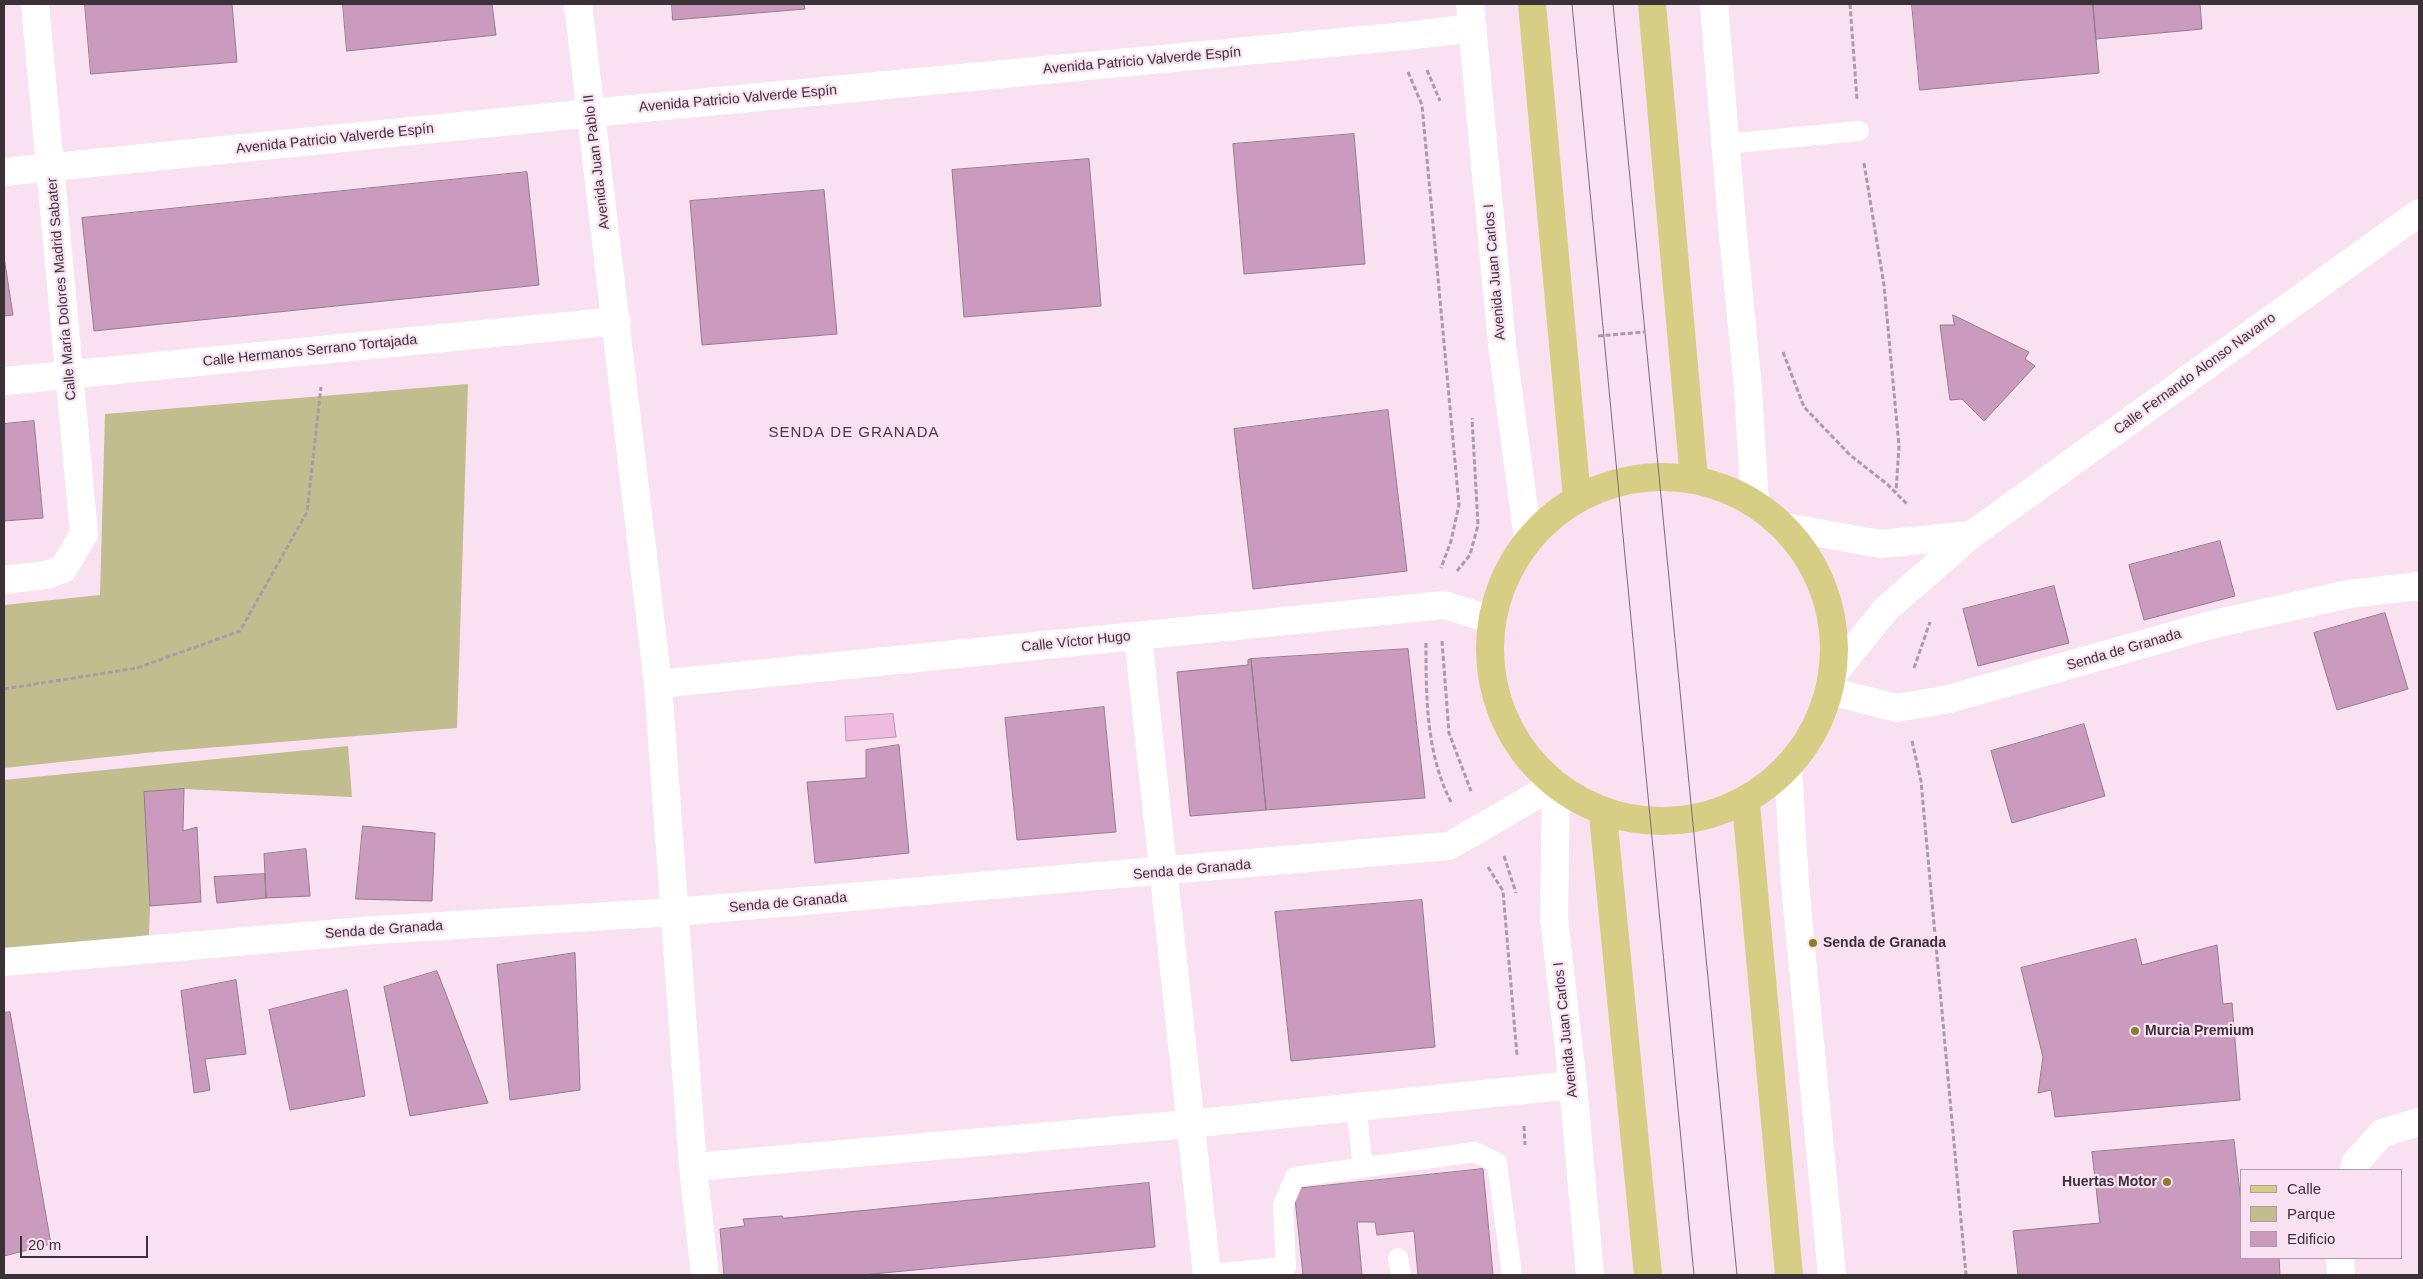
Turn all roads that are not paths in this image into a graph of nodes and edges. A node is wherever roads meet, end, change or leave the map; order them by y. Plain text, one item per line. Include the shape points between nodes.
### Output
1 (35, 4) edge
2 (578, 4) edge
3 (1532, 4) edge
4 (1652, 4) edge
5 (1714, 4) edge
6 (1471, 16) edge
7 (591, 114) junction
8 (1859, 131) road end
9 (1726, 144) junction
10 (50, 168) junction
11 (4, 172) edge
12 (2419, 213) edge
13 (617, 321) junction
14 (69, 374) junction
15 (4, 381) edge
16 (1694, 479) junction
17 (1577, 498) junction
18 (1755, 502) junction
19 (1785, 527) junction
20 (1971, 535) junction
21 (1528, 539) junction
22 (4, 580) edge
23 (2419, 586) edge
24 (1492, 620) junction
25 (1138, 636) junction
26 (1832, 682) junction
27 (658, 684) junction
28 (1788, 768) junction
29 (1556, 784) junction
30 (1746, 804) junction
31 (1603, 815) junction
32 (1163, 872) junction
33 (675, 912) junction
34 (4, 962) edge
35 (1572, 1085) junction
36 (1356, 1107) junction
37 (2419, 1122) edge
38 (1189, 1124) junction
39 (693, 1167) junction
40 (1363, 1167) junction
41 (2354, 1169) edge
42 (2340, 1259) edge
43 (705, 1275) edge
44 (1207, 1275) edge
45 (1512, 1275) edge
46 (1590, 1275) edge
47 (1648, 1275) edge
48 (1790, 1275) edge
49 (1832, 1275) edge
50 (2341, 1275) edge

1 - 10 street, Calle María Dolores Madrid Sabater
2 - 7 street, Avenida Juan Pablo II
3 - 17 main road
4 - 16 main road
5 - 9 street
6 - 7 street, Avenida Patricio Valverde Espín via 1415,35
6 - 21 street, Avenida Juan Carlos I via 1502,344
7 - 10 street, Avenida Patricio Valverde Espín
7 - 13 street, Avenida Juan Pablo II
8 - 9 lane
9 - 18 street
10 - 11 street, Avenida Patricio Valverde Espín
10 - 14 street, Calle María Dolores Madrid Sabater
12 - 20 street, Calle Fernando Alonso Navarro
13 - 14 street, Calle Hermanos Serrano Tortajada
13 - 27 street, Avenida Juan Pablo II
14 - 15 street, Calle Hermanos Serrano Tortajada
14 - 22 street, Calle María Dolores Madrid Sabater via 84,534 63,569 46,576
16 - 17 main road via 1658,476 1617,482
16 - 18 main road via 1725,488
17 - 21 main road via 1551,516
18 - 19 main road
19 - 20 street via 1881,544
19 - 26 main road via 1826,595
20 - 26 street, Calle Fernando Alonso Navarro via 1886,609
21 - 24 main road via 1504,576
23 - 26 street, Senda de Granada via 2349,594 2214,624 1949,699 1897,708
24 - 25 street, Calle Víctor Hugo via 1444,605
24 - 29 main road via 1493,681 1499,697 1515,738
25 - 27 street, Calle Víctor Hugo
25 - 32 street
26 - 28 main road via 1814,732
27 - 33 street, Avenida Juan Pablo II
28 - 30 main road
28 - 49 street via 1795,884
29 - 31 main road
29 - 32 street, Senda de Granada via 1449,846
29 - 35 street, Avenida Juan Carlos I via 1554,918
30 - 31 main road via 1692,819 1652,821
30 - 48 main road
31 - 47 main road
32 - 33 street, Senda de Granada
32 - 38 street
33 - 34 street, Senda de Granada via 375,930
33 - 39 street, Avenida Juan Pablo II
35 - 36 street
35 - 46 street, Avenida Juan Carlos I
36 - 38 street
36 - 40 lane
37 - 41 street via 2382,1134 2356,1162
38 - 39 street
38 - 44 street
39 - 43 street, Avenida Juan Pablo II
40 - 44 lane via 1295,1177 1282,1205 1286,1267
40 - 45 lane via 1474,1152 1497,1163
42 - 50 street

